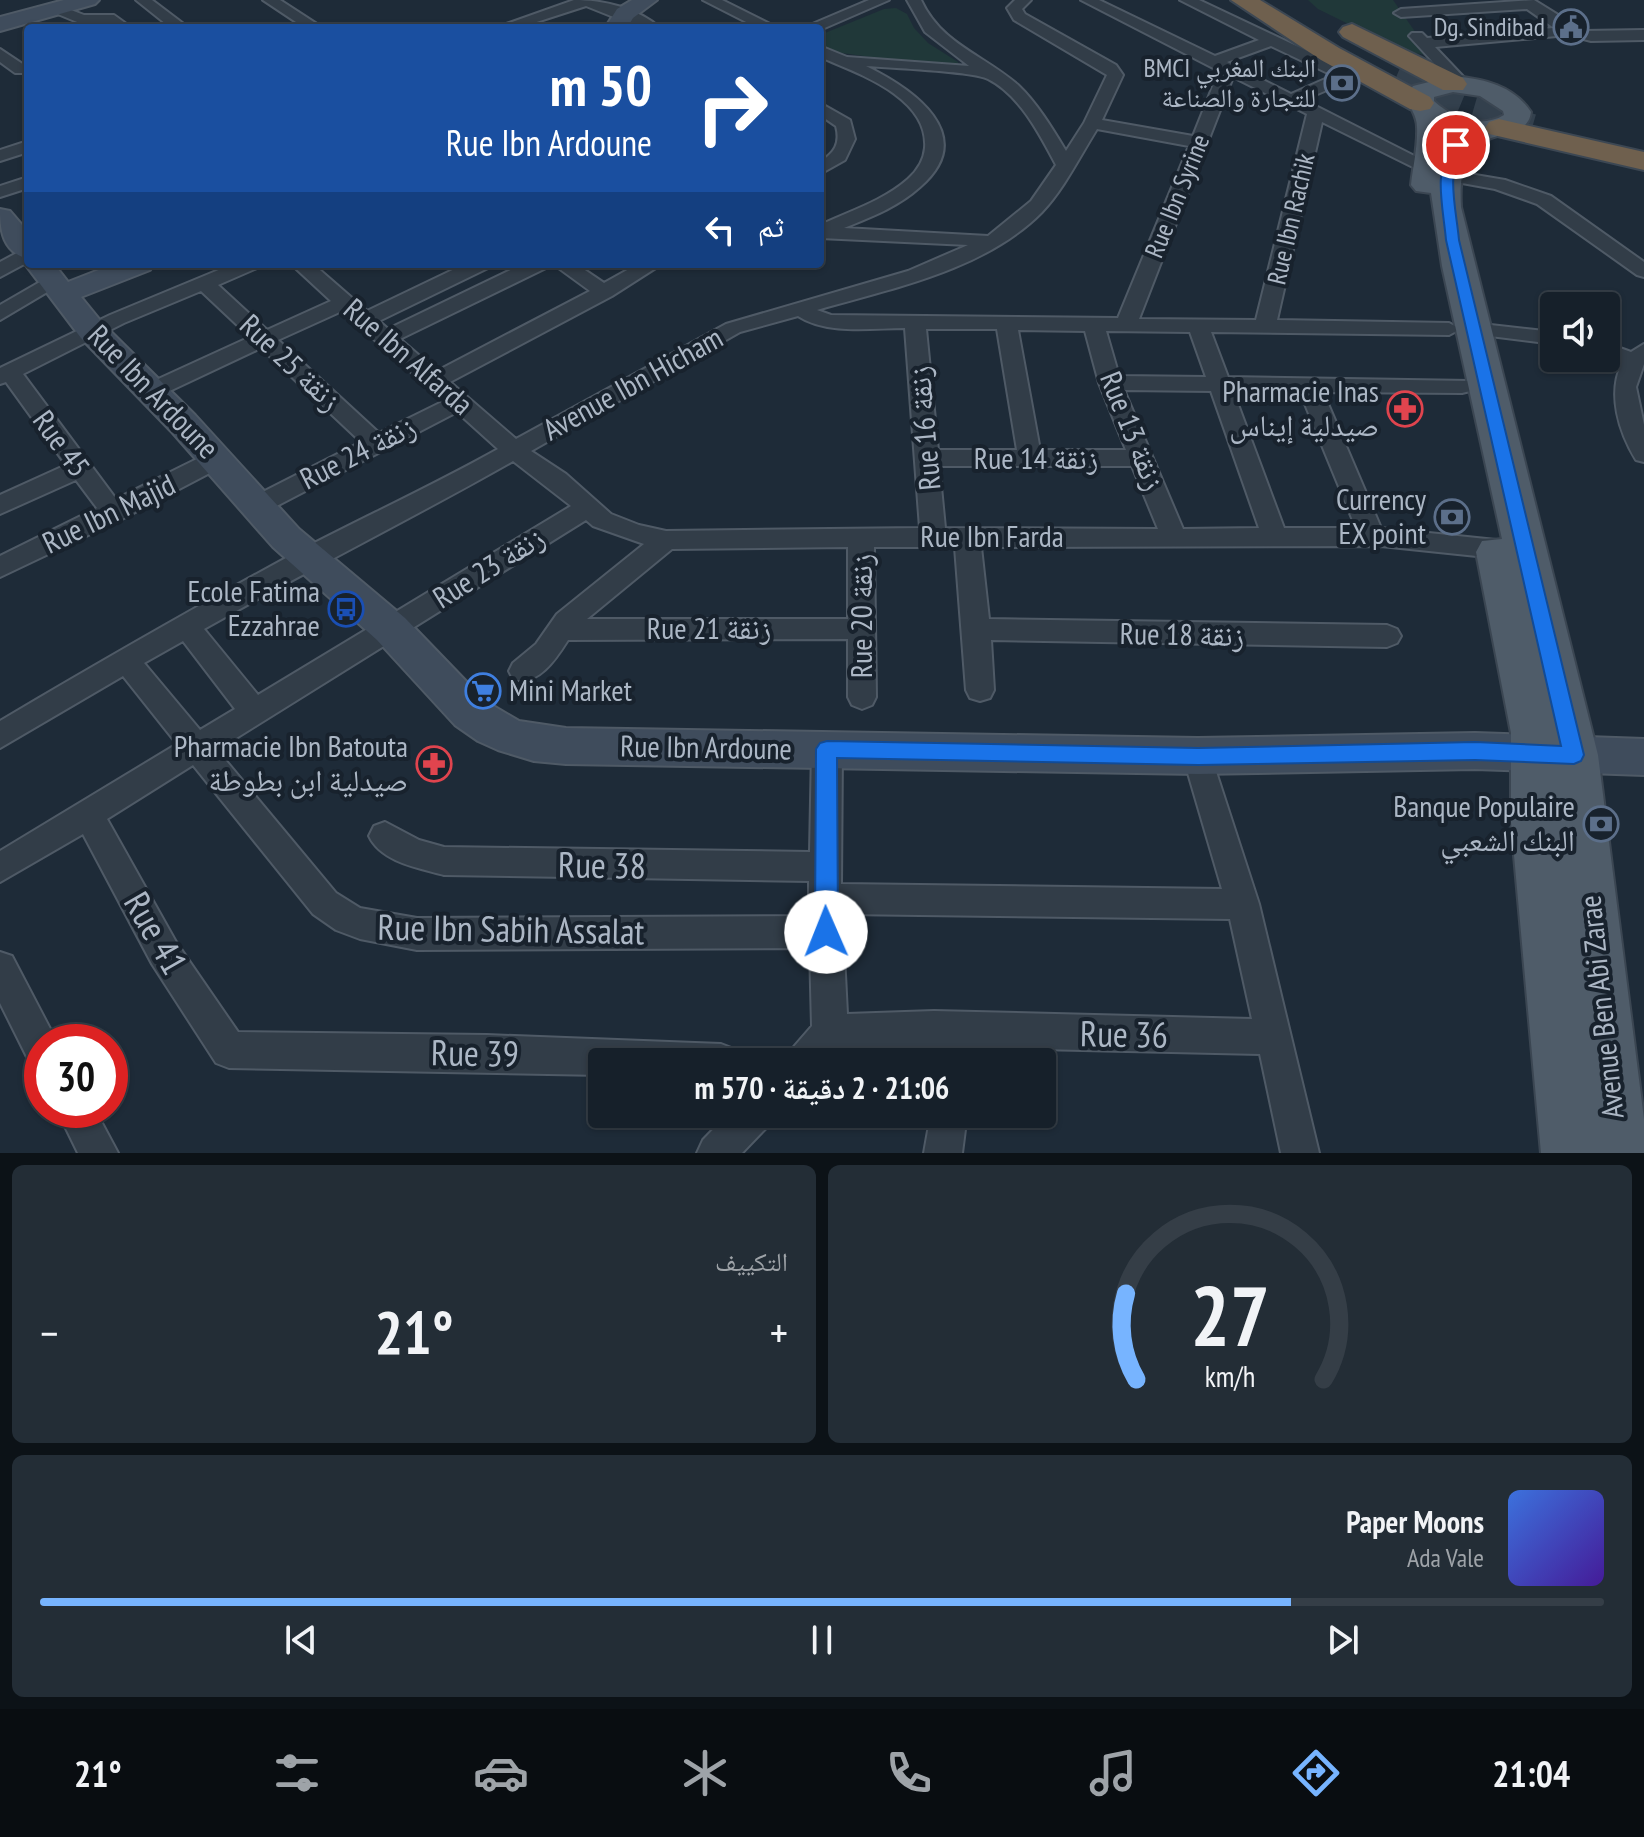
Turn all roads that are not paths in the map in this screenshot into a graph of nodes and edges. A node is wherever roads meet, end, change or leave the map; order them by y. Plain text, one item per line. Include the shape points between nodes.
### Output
1 (88, 0) edge
2 (143, 0) edge
3 (270, 0) edge
4 (585, 0) edge
5 (646, 0) edge
6 (710, 0) edge
7 (838, 0) edge
8 (882, 0) edge
9 (914, 0) edge
10 (1024, 0) edge
11 (1088, 0) edge
12 (1187, 0) edge
13 (1243, 0) edge
14 (1257, 0) edge
15 (1273, 0) edge
16 (1528, 2) edge
17 (62, 4) edge
18 (1484, 4) edge
19 (1397, 6) edge
20 (1204, 8) junction
21 (858, 9) junction
22 (1331, 20) dead end
23 (0, 21) edge
24 (620, 21) edge
25 (1160, 23) junction
26 (118, 24) edge
27 (176, 24) edge
28 (309, 24) edge
29 (515, 24) edge
30 (761, 24) edge
31 (821, 24) edge
32 (1566, 31) junction
33 (1644, 35) edge
34 (1272, 40) junction
35 (1423, 43) junction
36 (0, 54) edge
37 (828, 55) edge
38 (1221, 66) junction
39 (21, 70) dead end
40 (989, 72) junction
41 (1458, 85) junction
42 (1291, 100) junction
43 (1423, 107) junction
44 (824, 110) edge
45 (1316, 112) junction
46 (1513, 121) junction
47 (1092, 123) junction
48 (1611, 125) dead end
49 (1198, 142) junction
50 (1644, 142) edge
51 (24, 147) edge
52 (1644, 152) edge
53 (0, 156) edge
54 (1644, 161) edge
55 (824, 164) edge
56 (1065, 165) junction
57 (1437, 171) junction
58 (24, 183) edge
59 (0, 192) edge
60 (0, 217) edge
61 (824, 230) edge
62 (824, 232) edge
63 (992, 242) junction
64 (24, 246) edge
65 (42, 268) edge
66 (240, 268) edge
67 (306, 268) edge
68 (473, 268) edge
69 (531, 268) edge
70 (569, 268) edge
71 (645, 268) edge
72 (0, 271) edge
73 (1644, 271) edge
74 (204, 283) junction
75 (605, 292) junction
76 (344, 302) junction
77 (802, 309) junction
78 (0, 314) edge
79 (365, 320) junction
80 (915, 320) junction
81 (1006, 322) junction
82 (1093, 323) junction
83 (1126, 324) junction
84 (1198, 325) junction
85 (1265, 326) junction
86 (1461, 329) junction
87 (92, 331) junction
88 (1540, 337) edge
89 (264, 338) junction
90 (386, 338) junction
91 (1639, 356) edge
92 (5, 375) edge
93 (435, 381) junction
94 (1110, 383) junction
95 (1219, 383) junction
96 (1308, 383) junction
97 (1462, 386) junction
98 (151, 391) junction
99 (459, 402) junction
100 (376, 443) junction
101 (515, 451) junction
102 (1644, 454) edge
103 (928, 458) junction
104 (1143, 458) junction
105 (217, 459) junction
106 (1030, 460) junction
107 (79, 469) junction
108 (0, 505) edge
109 (258, 505) junction
110 (587, 508) junction
111 (113, 513) junction
112 (861, 536) junction
113 (933, 536) junction
114 (967, 537) junction
115 (1174, 538) junction
116 (1275, 538) junction
117 (1373, 539) junction
118 (666, 540) junction
119 (1496, 549) junction
120 (308, 558) junction
121 (0, 567) edge
122 (187, 627) junction
123 (391, 629) junction
124 (860, 629) junction
125 (977, 629) junction
126 (559, 630) junction
127 (1387, 636) dead end
128 (126, 660) junction
129 (523, 671) dead end
130 (980, 690) dead end
131 (862, 697) dead end
132 (255, 713) junction
133 (0, 736) edge
134 (195, 749) junction
135 (827, 749) junction
136 (1555, 754) junction
137 (1198, 756) junction
138 (1644, 757) edge
139 (88, 814) junction
140 (385, 836) dead end
141 (825, 867) junction
142 (0, 868) edge
143 (825, 899) junction
144 (1243, 904) junction
145 (826, 932) junction
146 (0, 969) edge
147 (29, 1024) edge
148 (830, 1032) junction
149 (1275, 1037) junction
150 (937, 1045) edge
151 (817, 1048) edge
152 (229, 1050) joint
153 (588, 1057) edge
154 (1627, 1090) edge
155 (85, 1128) edge
156 (740, 1128) edge
157 (947, 1128) edge
158 (99, 1153) edge
159 (716, 1153) edge
160 (943, 1153) edge
161 (1300, 1153) edge
162 (1571, 1153) edge
163 (1618, 1153) edge

1 - 17 street
2 - 27 street
3 - 28 street
4 - 24 street
4 - 29 street
5 - 24 street
6 - 30 street
7 - 21 street
8 - 21 street
9 - 40 street via 931,31
10 - 47 street, Avenue Ibn Hicham via 1014,8 1019,17 1114,72
11 - 25 street
12 - 20 street
13 - 43 highway
14 - 15 highway via 1403,78
16 - 18 street
16 - 32 street
17 - 23 street
17 - 26 street via 82,20 109,18
18 - 19 street
19 - 35 street
20 - 25 street
20 - 34 street
21 - 31 street
22 - 41 highway
25 - 38 street
32 - 33 street via 1594,39
32 - 35 street
34 - 38 street
34 - 42 street via 1342,75
35 - 41 street
36 - 39 street
37 - 40 street
37 - 61 street via 912,100 931,122 936,143 928,166 907,190
38 - 42 street
38 - 49 street, Rue Ibn Syrine
40 - 56 street via 1025,103
41 - 43 main road via 1422,92
41 - 46 main road via 1493,92
42 - 45 street
43 - 46 main road via 1458,125
43 - 57 main road, Avenue Ben Abi Zarae
44 - 55 street via 847,131 844,151
45 - 57 street
45 - 85 street, Rue Ibn Rachik
46 - 48 highway
46 - 50 highway
46 - 52 highway
46 - 54 highway
46 - 57 main road, Avenue Ben Abi Zarae via 1469,134
47 - 49 street
47 - 56 street, Avenue Ibn Hicham
49 - 83 street, Rue Ibn Syrine
51 - 53 street
56 - 63 street, Avenue Ibn Hicham via 1038,205
57 - 73 street via 1544,200
57 - 86 main road, Avenue Ben Abi Zarae via 1425,180 1432,238
58 - 59 street
60 - 64 street, Rue Ibn Ardoune
62 - 63 street
63 - 77 street, Avenue Ibn Hicham via 936,268
65 - 72 street
65 - 78 street
65 - 87 street, Rue Ibn Ardoune
66 - 74 street
67 - 76 street, Rue Ibn Alfarda
68 - 79 street
69 - 90 street
70 - 75 street
71 - 75 street
74 - 87 street
74 - 89 street, Rue 25 زنقة
75 - 93 street
76 - 79 street, Rue Ibn Alfarda
76 - 89 street
77 - 80 street via 831,321
77 - 101 street, Avenue Ibn Hicham via 733,328
79 - 90 street, Rue Ibn Alfarda
80 - 81 street
80 - 103 street, Rue 16 زنقة
81 - 82 street
81 - 106 street
82 - 83 street
82 - 94 street, Rue 13 زنقة
83 - 84 street
84 - 85 street
84 - 95 street
85 - 86 street
86 - 88 street
86 - 97 main road, Avenue Ben Abi Zarae
86 - 136 main road, Avenue Ben Abi Zarae
87 - 92 street
87 - 98 street, Rue Ibn Ardoune
89 - 98 street
89 - 100 street, Rue 25 زنقة
90 - 93 street, Rue Ibn Alfarda
91 - 102 street via 1623,387
92 - 107 street, Rue 45
93 - 99 street, Rue Ibn Alfarda
94 - 95 street
94 - 104 street, Rue 13 زنقة
95 - 96 street
95 - 116 street
96 - 97 street
96 - 117 street
97 - 119 main road, Avenue Ben Abi Zarae
98 - 105 street, Rue Ibn Ardoune
99 - 100 street, Rue 24 زنقة
99 - 101 street, Rue Ibn Alfarda
100 - 109 street, Rue 24 زنقة
101 - 110 street, Rue Ibn Farda
101 - 120 street, Avenue Ibn Hicham
103 - 106 street, Rue 14 زنقة
103 - 113 street, Rue 16 زنقة
104 - 106 street, Rue 14 زنقة
104 - 115 street, Rue 13 زنقة
105 - 109 street, Rue Ibn Ardoune
105 - 111 street, Rue Ibn Majid
107 - 108 street
107 - 111 street, Rue 45
109 - 120 street, Rue Ibn Ardoune
110 - 118 street, Rue Ibn Farda via 621,529
110 - 123 street, Rue 23 زنقة
111 - 121 street, Rue Ibn Majid
112 - 113 street, Rue Ibn Farda
112 - 118 street, Rue Ibn Farda
112 - 124 street, Rue 20 زنقة
113 - 114 street, Rue Ibn Farda
114 - 115 street, Rue Ibn Farda
114 - 125 street
115 - 116 street, Rue Ibn Farda
116 - 117 street, Rue Ibn Farda
117 - 119 street, Rue Ibn Farda
118 - 126 street
119 - 136 main road, Avenue Ben Abi Zarae via 1535,733
120 - 122 street, Avenue Ibn Hicham
120 - 123 street, Rue Ibn Ardoune
122 - 128 street, Avenue Ibn Hicham
122 - 132 street
123 - 132 street, Rue 23 زنقة
123 - 135 street, Rue Ibn Ardoune via 470,713 502,734 534,743
124 - 126 street, Rue 21 زنقة
124 - 131 street, Rue 20 زنقة
125 - 127 street, Rue 18 زنقة
125 - 130 street
126 - 129 street via 546,652
128 - 133 street, Avenue Ibn Hicham
128 - 134 street, Rue Ibn Sabih Assalat
132 - 134 street, Rue 23 زنقة
134 - 139 street, Rue 23 زنقة
134 - 145 street, Rue Ibn Sabih Assalat via 326,906 357,924 417,934
135 - 137 street, Rue Ibn Ardoune
135 - 141 street
136 - 137 street, Rue Ibn Ardoune
136 - 138 street, Rue Ibn Ardoune
136 - 154 main road, Avenue Ben Abi Zarae
136 - 162 main road, Avenue Ben Abi Zarae via 1536,822
137 - 144 street
139 - 142 street, Rue 23 زنقة
139 - 152 street, Rue 41 via 164,953
140 - 141 street, Rue 38 via 411,852 444,861
141 - 143 street
143 - 144 street
143 - 145 street
144 - 149 street
145 - 148 street
146 - 147 street
148 - 150 street, Rue 36
148 - 151 street
149 - 150 street, Rue 36
149 - 161 street
152 - 153 street, Rue 39
154 - 163 main road, Avenue Ben Abi Zarae
155 - 158 street
156 - 159 street
157 - 160 street

